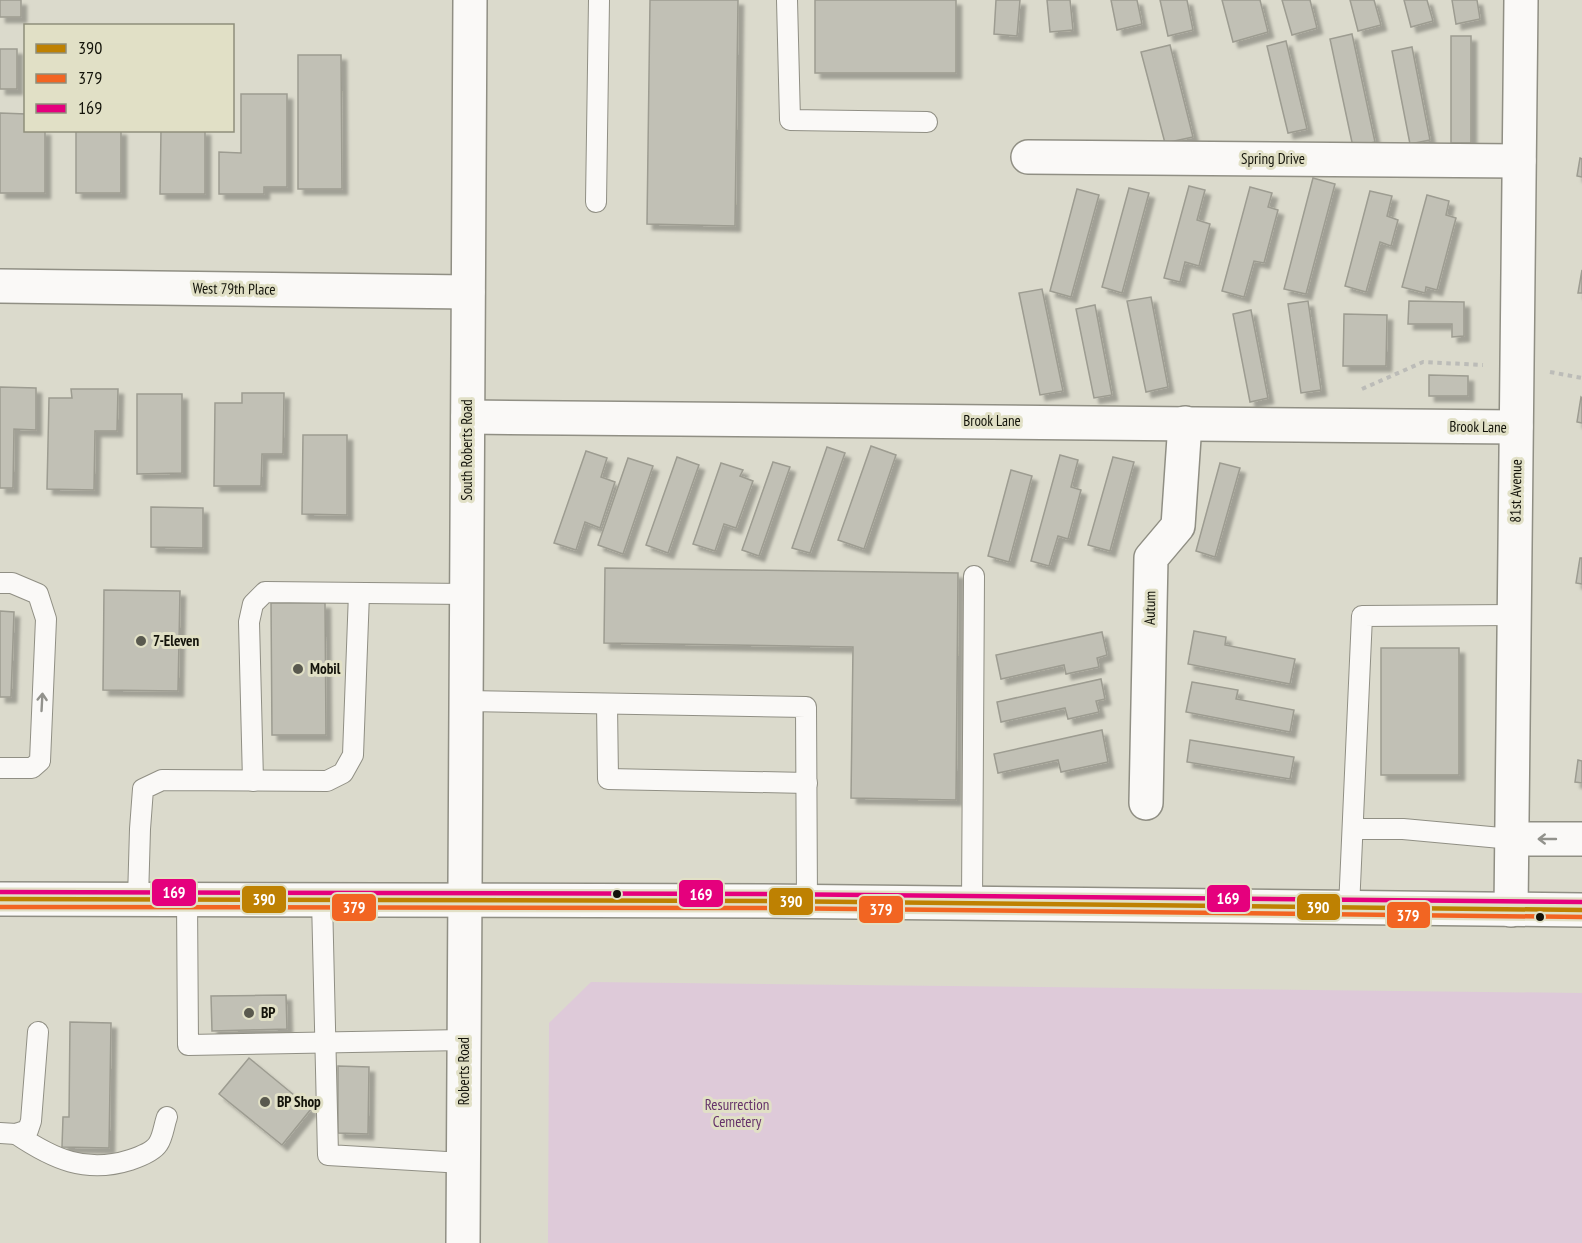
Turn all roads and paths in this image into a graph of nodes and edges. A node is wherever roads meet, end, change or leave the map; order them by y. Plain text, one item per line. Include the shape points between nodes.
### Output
1 (470, 0) edge
2 (599, 0) edge
3 (787, 0) edge
4 (1521, 0) edge
5 (927, 122) dead end
6 (1028, 158) dead end
7 (1519, 161) junction
8 (596, 202) dead end
9 (0, 286) edge
10 (468, 292) junction
11 (1517, 367) junction
12 (1582, 378) edge
13 (1352, 389) dead end
14 (468, 417) junction
15 (1185, 423) junction
16 (1516, 427) junction
17 (974, 576) dead end
18 (0, 583) edge
19 (359, 593) junction
20 (467, 594) junction
21 (1514, 615) junction
22 (466, 701) junction
23 (607, 704) junction
24 (0, 768) edge
25 (254, 781) junction
26 (807, 783) junction
27 (1146, 803) dead end
28 (1353, 828) junction
29 (1512, 839) junction
30 (1582, 839) edge
31 (0, 899) edge
32 (138, 899) junction
33 (187, 899) junction
34 (322, 899) junction
35 (465, 900) junction
36 (807, 901) junction
37 (972, 903) junction
38 (1349, 908) junction
39 (1511, 910) junction
40 (1582, 910) edge
41 (38, 1032) dead end
42 (464, 1040) junction
43 (326, 1041) junction
44 (167, 1117) dead end
45 (8, 1134) edge
46 (463, 1163) junction
47 (463, 1243) edge

1 - 10 street, South Roberts Road
2 - 8 lane
3 - 5 lane via 790,120
4 - 7 street, 81st Avenue
6 - 7 street, Spring Drive
7 - 11 street, 81st Avenue
9 - 10 street, West 79th Place
10 - 14 street, South Roberts Road
11 - 12 path
11 - 13 path via 1423,362 1361,389
11 - 16 street, 81st Avenue
14 - 15 street, Brook Lane
14 - 20 street, South Roberts Road
15 - 16 street, Brook Lane
15 - 27 street, Autum via 1178,526 1151,558
16 - 21 street, 81st Avenue
17 - 37 lane
24 -> 18 lane via 32,768 40,761 46,619 38,594 12,583
19 - 20 lane
19 - 25 lane via 353,755 343,773 327,781
19 - 25 lane via 265,592 253,604 249,622
20 - 22 street, South Roberts Road
21 - 28 lane via 1362,616
21 - 29 street, 81st Avenue
22 - 23 lane
22 - 35 street, South Roberts Road
23 - 26 lane via 608,779
23 - 26 lane via 806,707
25 - 32 lane via 162,780 143,789
26 - 36 lane
28 - 29 lane
28 - 38 lane
30 -> 29 street
29 - 39 street, 81st Avenue
31 - 32 street
32 - 33 street
33 - 34 street
33 - 43 lane via 188,1044
34 - 35 street
34 - 43 lane
35 - 36 street
35 - 42 street, Roberts Road
36 - 37 street
37 - 38 street
38 - 39 street
39 - 40 street
41 - 45 lane via 31,1121 28,1130
42 - 43 lane
42 - 46 street, Roberts Road
43 - 46 lane via 328,1155
44 - 45 lane via 158,1144 141,1157 112,1166 80,1165 42,1152
46 - 47 street, Roberts Road

